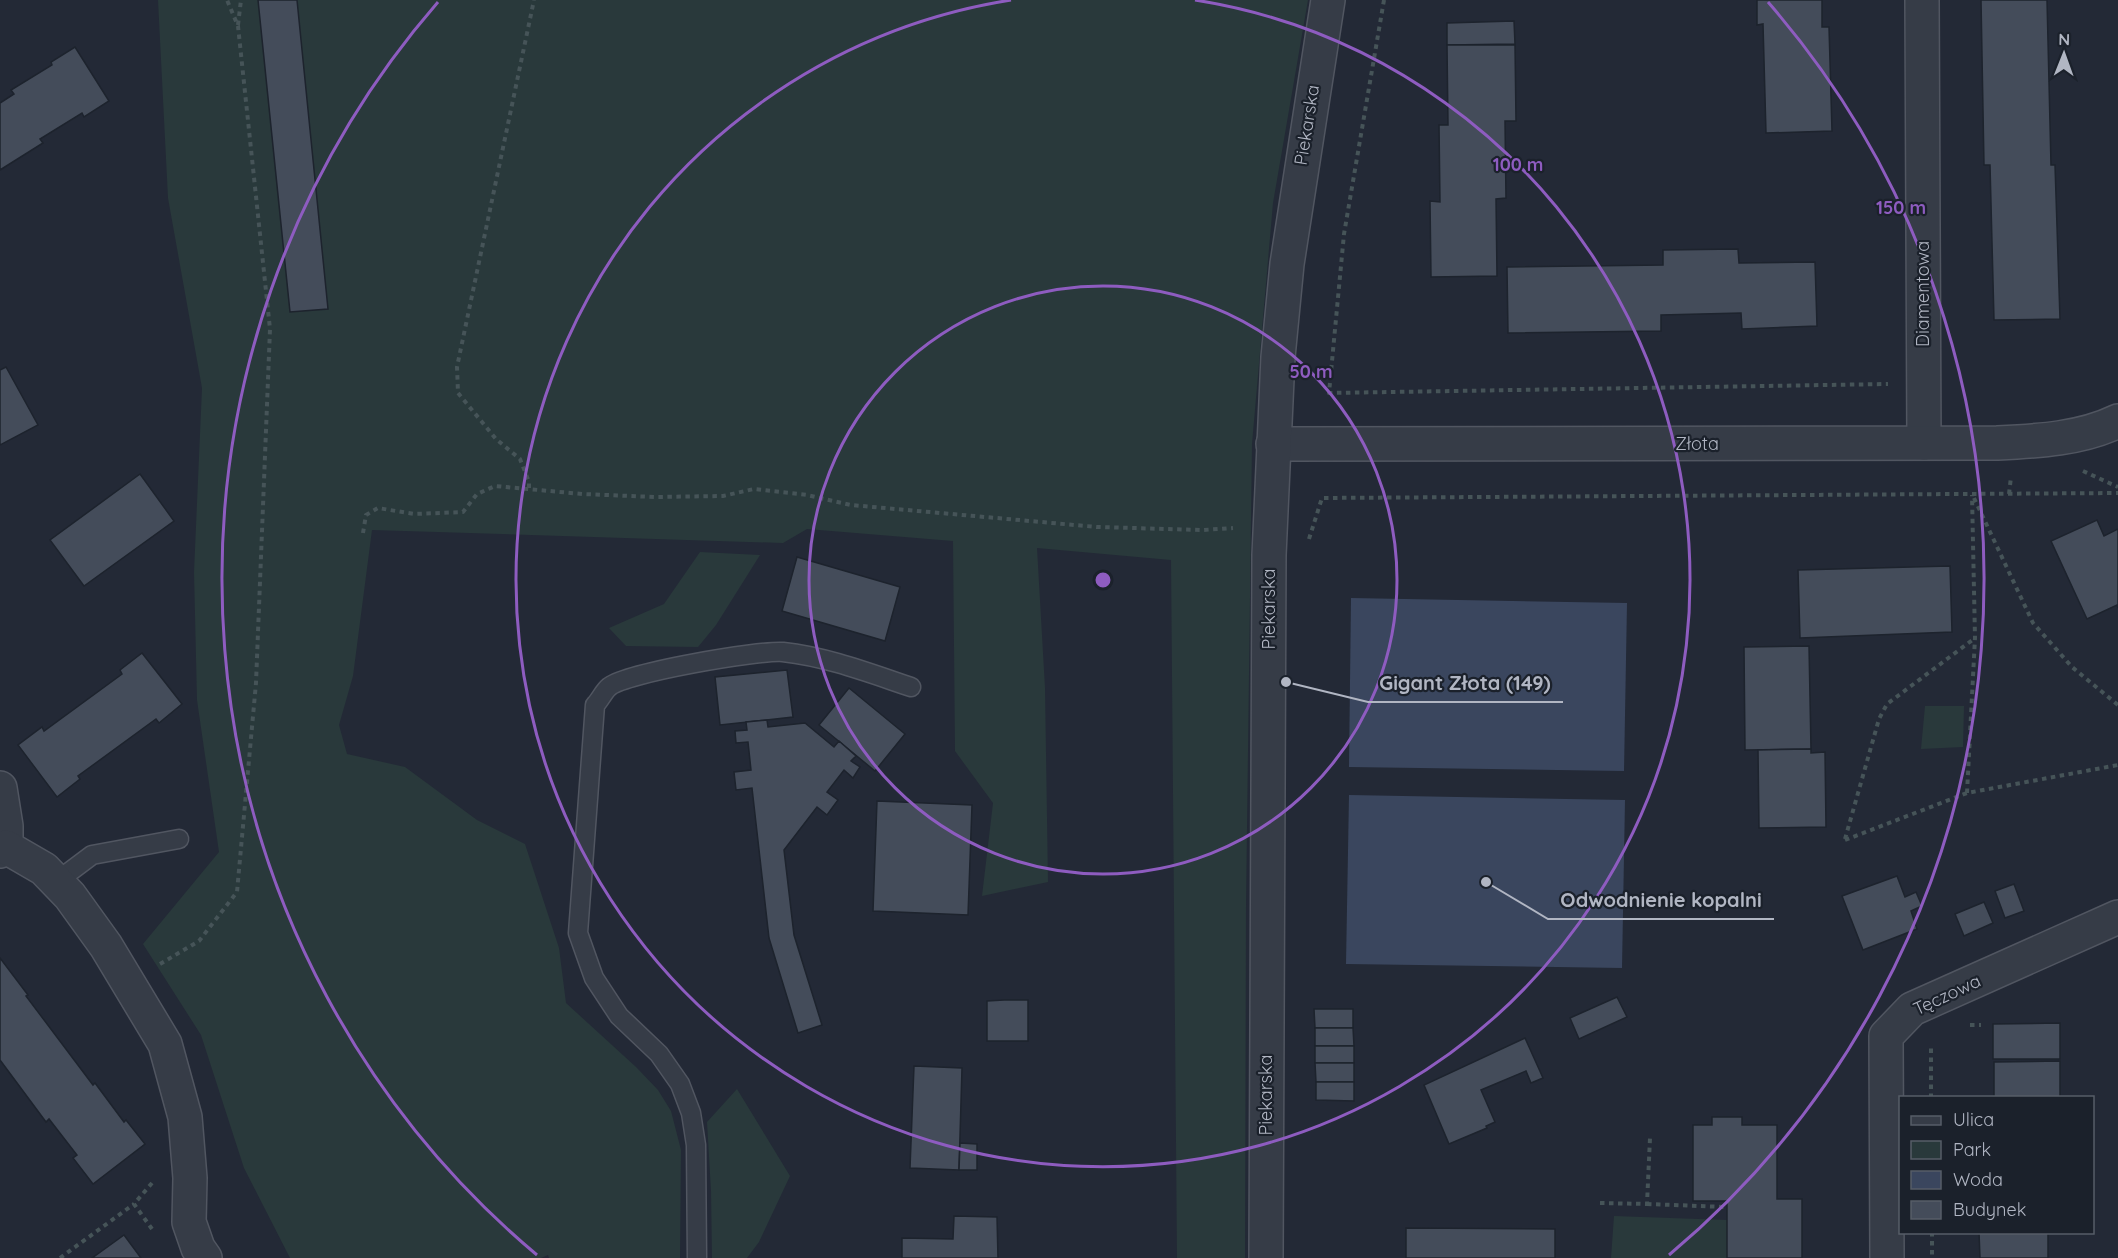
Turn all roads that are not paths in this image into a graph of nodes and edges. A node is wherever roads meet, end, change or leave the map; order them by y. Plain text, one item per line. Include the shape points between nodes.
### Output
1 (1328, 0) edge
2 (1922, 0) edge
3 (2118, 421) edge
4 (1924, 443) junction
5 (1273, 444) junction
6 (911, 687) dead end
7 (0, 788) edge
8 (179, 838) dead end
9 (3, 849) edge
10 (56, 882) junction
11 (2118, 917) edge
12 (205, 1258) edge
13 (697, 1258) edge
14 (1266, 1258) edge
15 (1887, 1258) edge

1 - 5 street, Piekarska via 1287,264
2 - 4 street, Diamentowa
3 - 4 street, Złota via 2104,428 2047,440
4 - 5 street, Złota
5 - 14 street, Piekarska
6 - 13 lane via 833,661 781,652 705,661 644,674 610,685 596,705 578,933 594,978 619,1016 658,1054 680,1084 691,1113 696,1145
7 - 9 street via 6,826
8 - 10 lane via 92,855
9 - 10 street via 44,869
10 - 12 street via 106,946 165,1044 185,1117 189,1222
11 - 15 street, Tęczowa via 1912,1008 1886,1036

